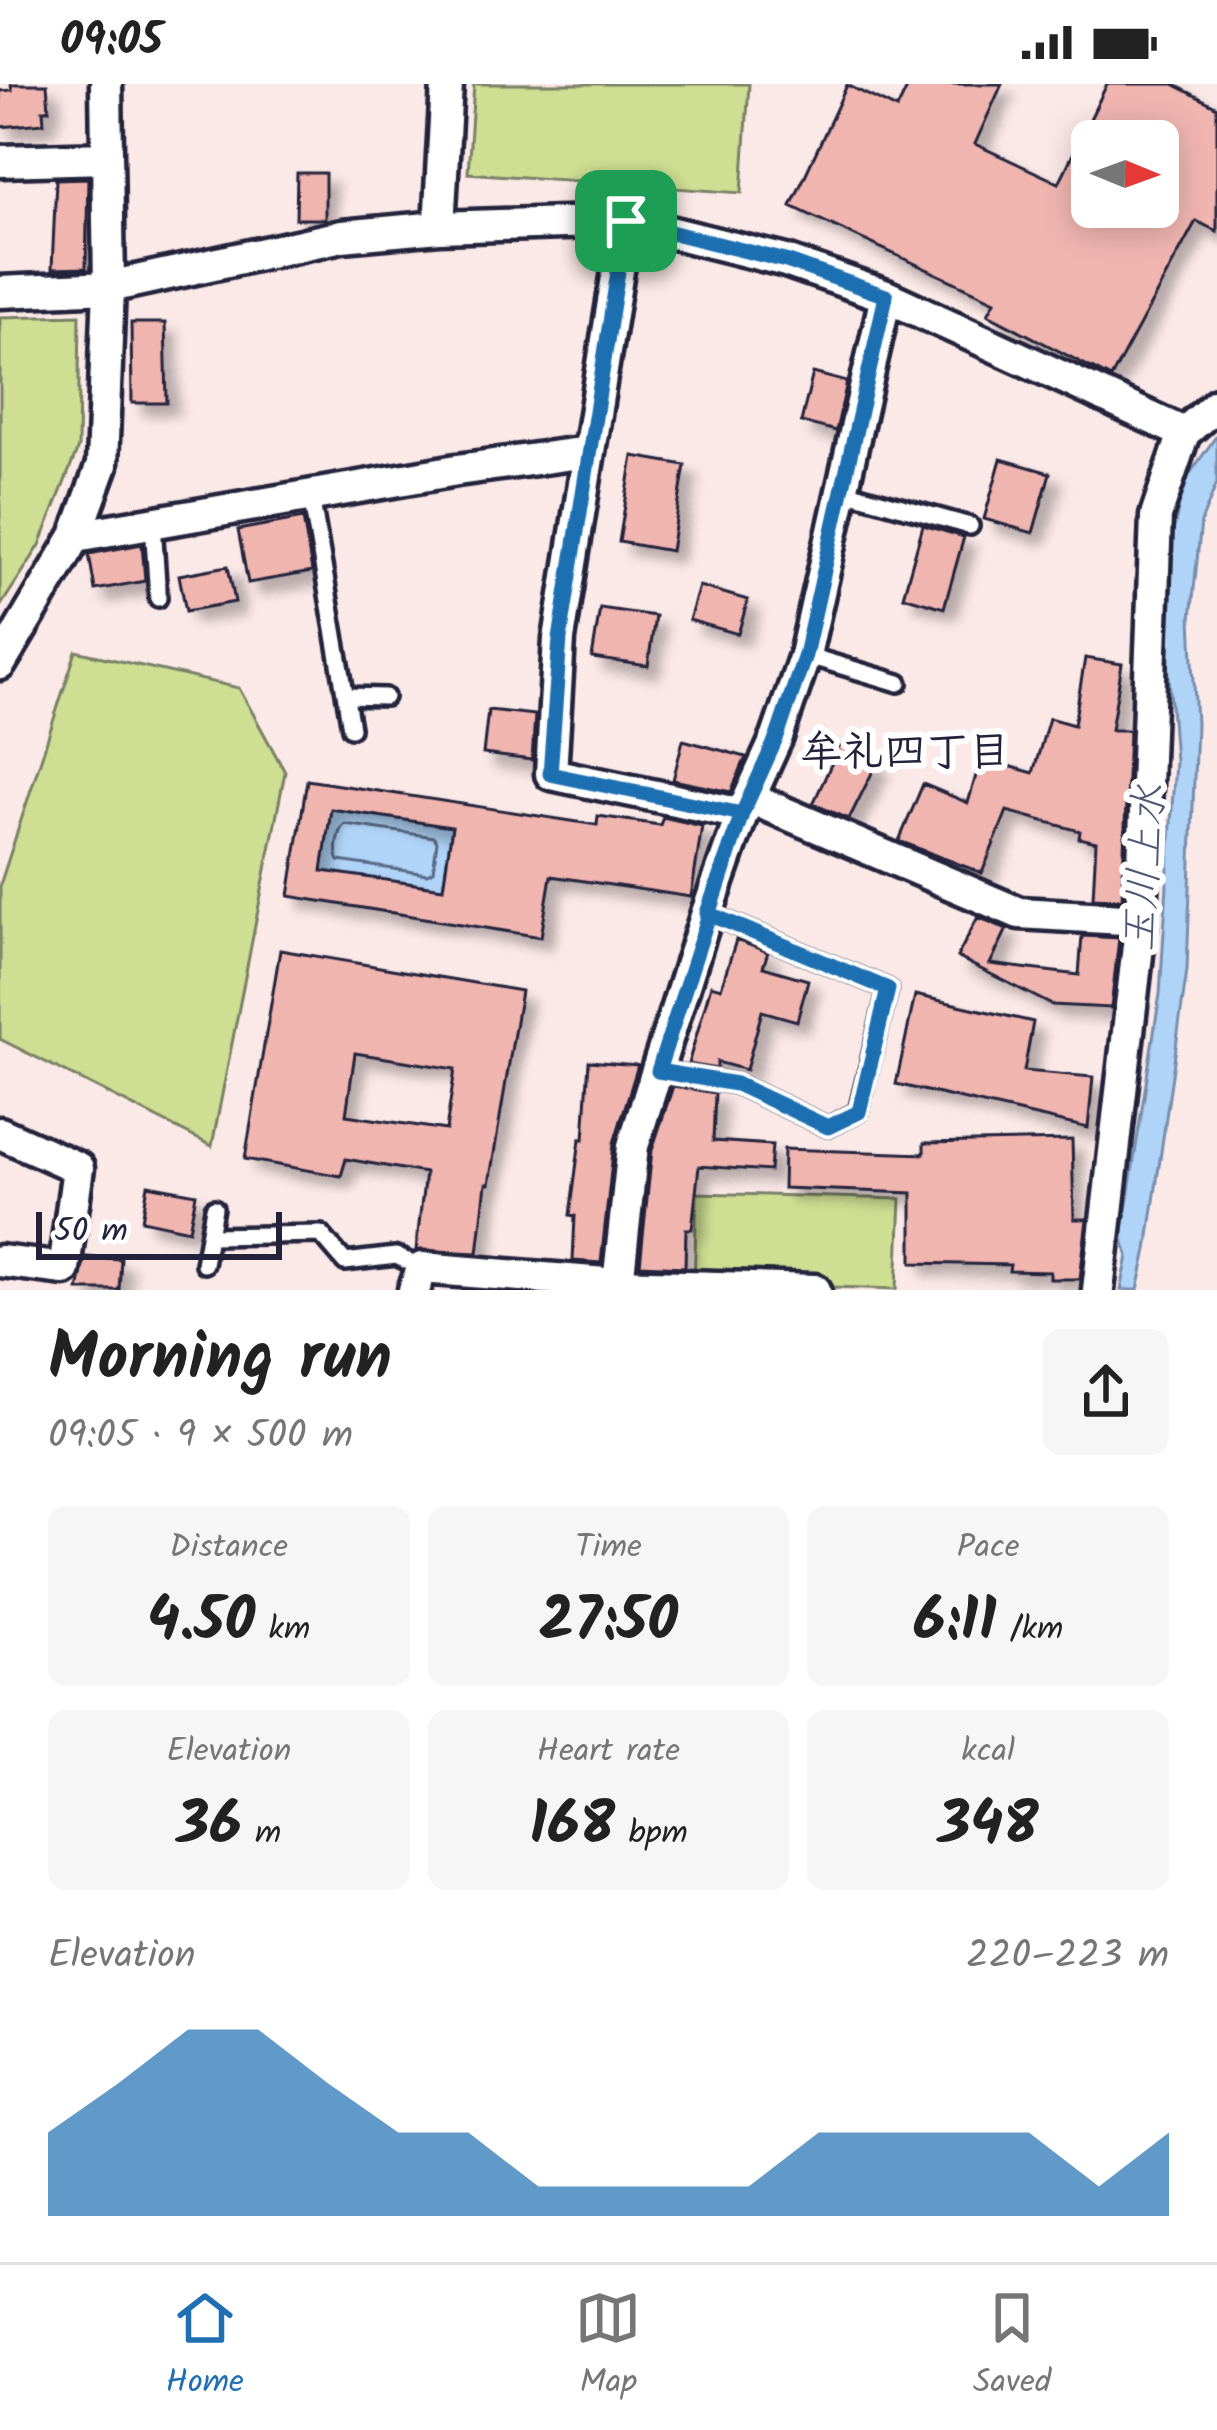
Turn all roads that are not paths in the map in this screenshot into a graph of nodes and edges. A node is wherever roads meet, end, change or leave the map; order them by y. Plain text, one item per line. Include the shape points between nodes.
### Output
1 (106, 84) edge
2 (447, 84) edge
3 (106, 158) junction
4 (0, 161) edge
5 (626, 221) junction
6 (439, 227) junction
7 (109, 287) junction
8 (0, 292) edge
9 (886, 296) junction
10 (1217, 404) edge
11 (1184, 433) junction
12 (587, 452) junction
13 (842, 490) junction
14 (310, 496) junction
15 (153, 524) junction
16 (970, 526) dead end
17 (76, 536) junction
18 (158, 598) dead end
19 (805, 655) junction
20 (0, 664) edge
21 (899, 683) dead end
22 (346, 696) junction
23 (385, 698) dead end
24 (351, 728) dead end
25 (746, 806) junction
26 (707, 913) junction
27 (1141, 920) junction
28 (658, 1071) junction
29 (0, 1133) edge
30 (214, 1208) dead end
31 (209, 1236) junction
32 (0, 1261) edge
33 (204, 1264) dead end
34 (418, 1279) edge
35 (618, 1284) junction
36 (814, 1290) edge
37 (1098, 1290) edge

1 - 3 street
2 - 6 street
3 - 4 street
3 - 7 street
5 - 6 street
5 - 9 street
5 - 12 street
6 - 7 street via 342,236
7 - 8 street
7 - 17 street via 102,465
9 - 11 street
9 - 13 street
10 - 11 street
11 - 27 street via 1156,516
12 - 14 street
12 - 25 street via 550,774
13 - 16 lane
13 - 19 street
14 - 15 street
14 - 22 lane
15 - 17 street
15 - 18 lane
17 - 20 street
19 - 21 lane
19 - 25 street
22 - 23 lane
22 - 24 lane
25 - 26 street
25 - 27 street via 1019,913
26 - 28 street
26 - 28 lane via 888,989 859,1112 828,1127 736,1084
27 - 37 street
28 - 35 street via 633,1146
29 - 32 street via 78,1168 64,1269
30 - 31 lane
31 - 33 lane
31 - 34 lane via 321,1234 345,1262 396,1256
34 - 35 street
35 - 36 street

